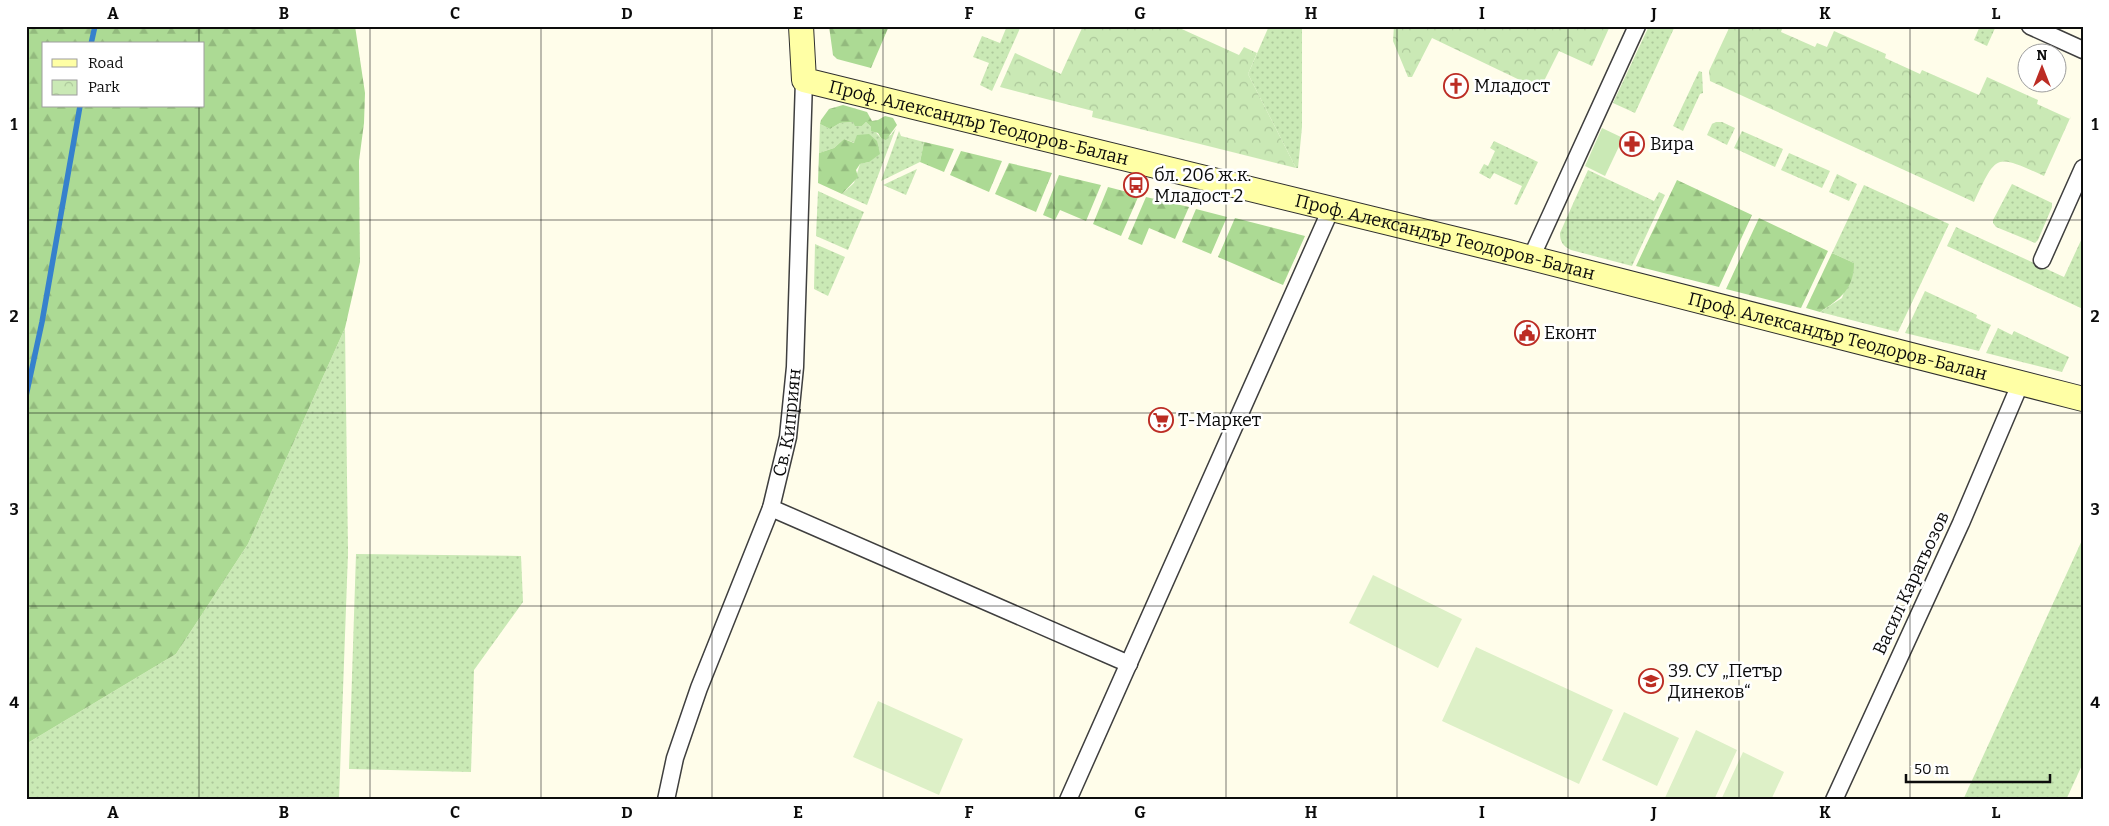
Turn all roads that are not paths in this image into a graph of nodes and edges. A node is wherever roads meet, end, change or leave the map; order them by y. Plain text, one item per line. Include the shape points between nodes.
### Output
1 (802, 26) edge
2 (1637, 26) edge
3 (2030, 26) edge
4 (2083, 50) edge
5 (804, 80) junction
6 (2083, 168) edge
7 (1331, 209) junction
8 (1530, 258) junction
9 (2042, 260) dead end
10 (2021, 382) junction
11 (2083, 398) edge
12 (771, 508) junction
13 (1129, 664) junction
14 (666, 800) edge
15 (1068, 800) edge
16 (1834, 800) edge

1 - 5 street, Св. Киприян
2 - 8 street
3 - 4 street
5 - 7 street, Проф. Александър Теодоров-Балан
5 - 12 street, Св. Киприян via 795,367 788,437
6 - 9 street
7 - 8 street, Проф. Александър Теодоров-Балан
7 - 13 street
8 - 10 street, Проф. Александър Теодоров-Балан
10 - 11 street, Проф. Александър Теодоров-Балан
10 - 16 street, Васил Карагьозов via 1961,523
12 - 13 street
12 - 14 street, Св. Киприян via 699,688 675,758
13 - 15 street

